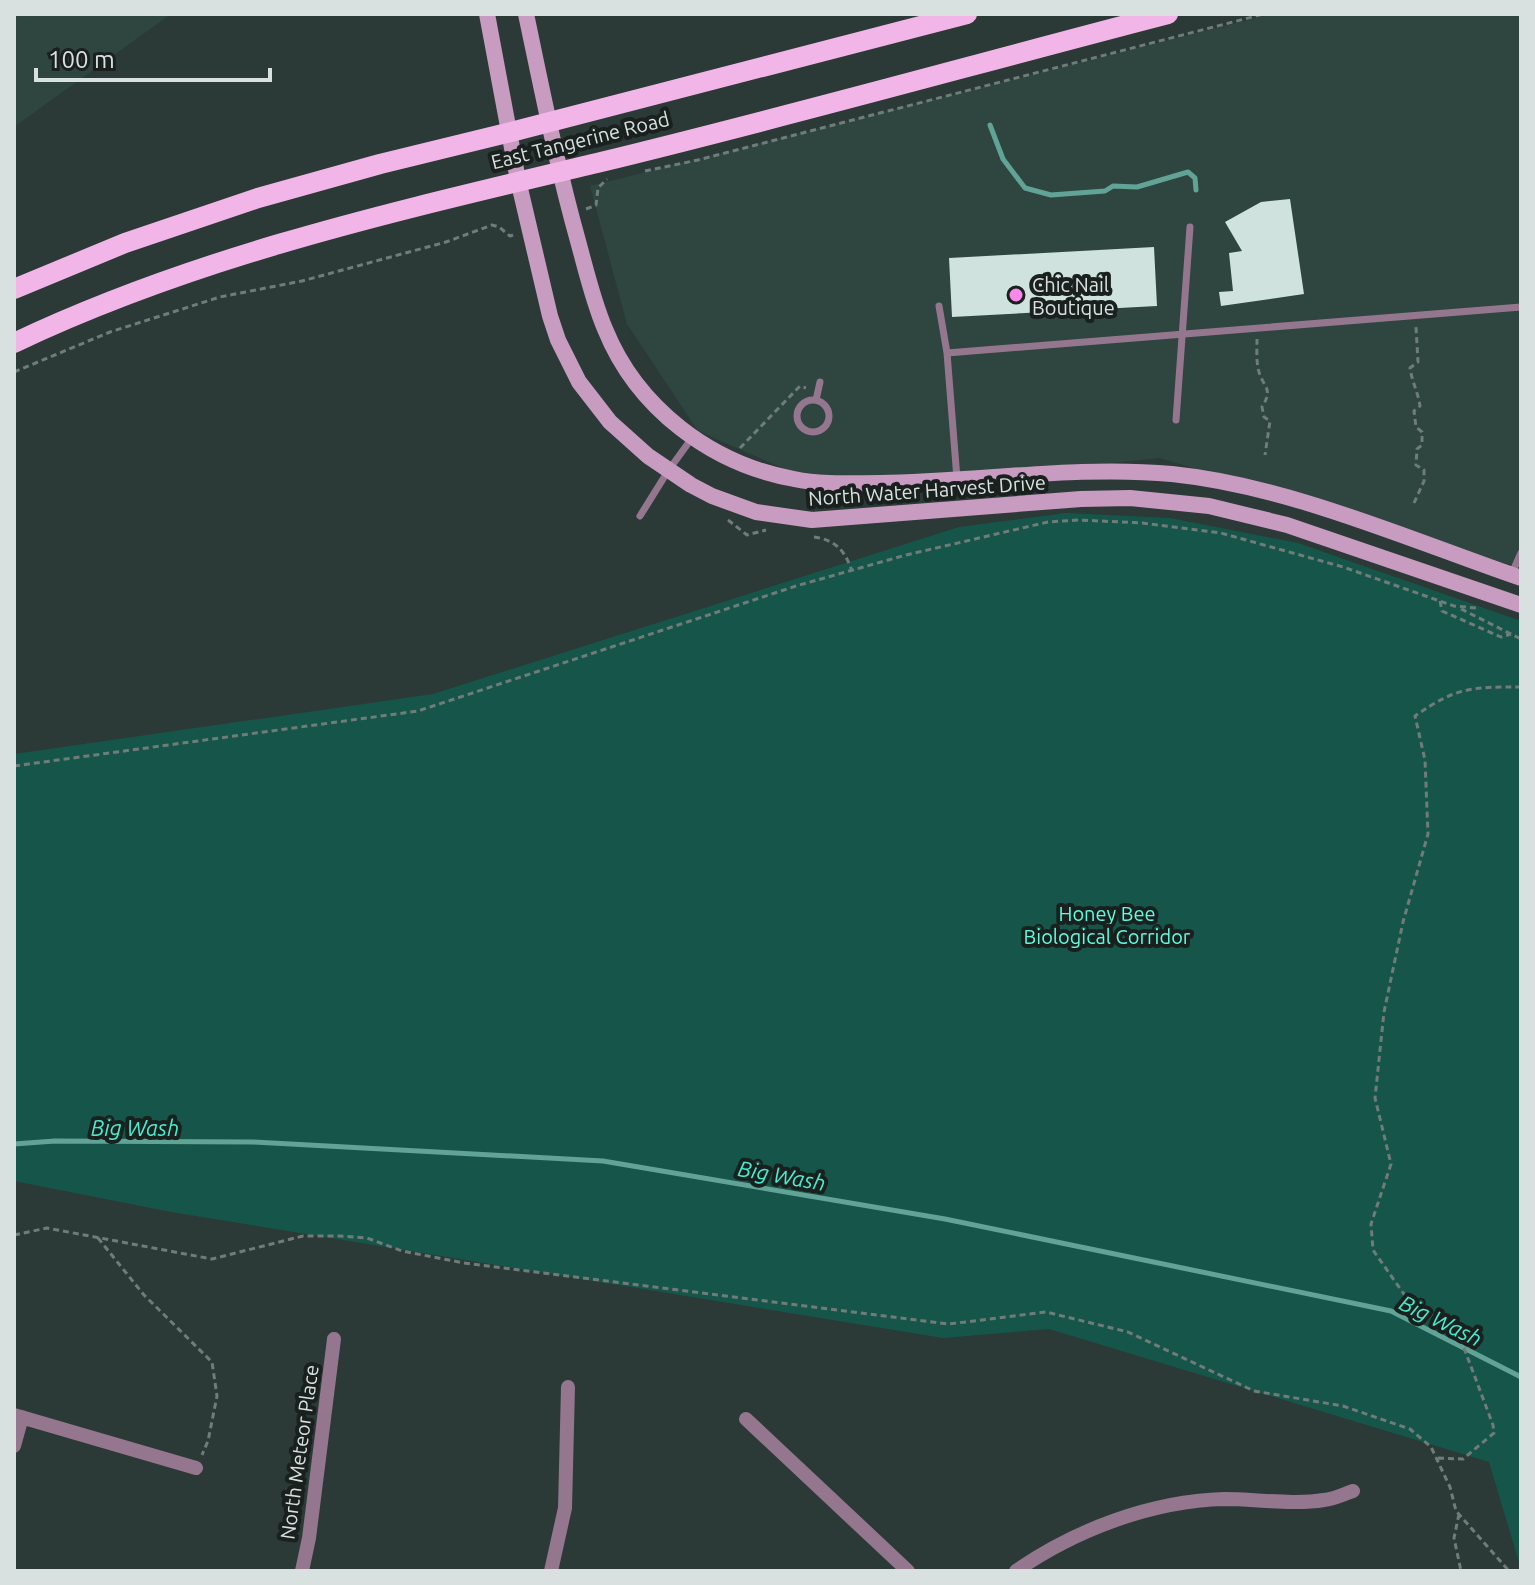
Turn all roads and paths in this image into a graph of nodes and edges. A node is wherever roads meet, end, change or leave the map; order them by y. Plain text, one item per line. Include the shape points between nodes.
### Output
1 (487, 14) edge
2 (526, 14) edge
3 (967, 14) edge
4 (1168, 14) edge
5 (1264, 14) edge
6 (549, 122) junction
7 (511, 132) junction
8 (560, 171) junction
9 (638, 172) dead end
10 (612, 176) dead end
11 (518, 180) junction
12 (571, 215) junction
13 (1190, 227) dead end
14 (529, 229) junction
15 (14, 289) edge
16 (939, 306) dead end
17 (1521, 307) edge
18 (1416, 316) junction
19 (1256, 328) junction
20 (1182, 334) junction
21 (14, 343) edge
22 (947, 353) junction
23 (14, 372) edge
24 (818, 391) junction
25 (1176, 420) dead end
26 (692, 438) junction
27 (1265, 455) dead end
28 (728, 459) junction
29 (668, 471) junction
30 (957, 481) junction
31 (1414, 503) dead end
32 (640, 516) dead end
33 (1521, 553) edge
34 (1516, 577) edge
35 (1440, 601) junction
36 (1521, 605) edge
37 (1457, 607) junction
38 (1484, 609) dead end
39 (1511, 634) junction
40 (1521, 639) edge
41 (1521, 687) edge
42 (14, 766) edge
43 (14, 1235) edge
44 (98, 1238) junction
45 (334, 1339) dead end
46 (568, 1387) dead end
47 (18, 1416) edge
48 (746, 1419) dead end
49 (14, 1446) edge
50 (1436, 1458) junction
51 (196, 1468) joint
52 (1353, 1491) dead end
53 (1459, 1514) junction
54 (302, 1571) edge
55 (551, 1571) edge
56 (908, 1571) edge
57 (1016, 1571) edge
58 (1461, 1571) edge
59 (1509, 1571) edge

1 - 7 street, North Water Harvest Drive
2 - 6 street, North Water Harvest Drive
3 - 6 main road, East Tangerine Road
4 - 8 main road, East Tangerine Road
5 - 9 path
6 - 7 main road, East Tangerine Road
6 - 8 street, North Water Harvest Drive
7 - 11 street, North Water Harvest Drive
7 - 15 main road, East Tangerine Road via 208,213
8 - 11 main road, East Tangerine Road
8 - 12 street, North Water Harvest Drive
10 - 12 path via 598,188 596,205
11 - 14 street, North Water Harvest Drive
11 - 21 main road, East Tangerine Road via 223,260
12 - 26 street, North Water Harvest Drive via 595,305 619,359 650,401
13 - 20 lane
14 - 23 path via 510,236 492,225 302,281 236,293 110,332
14 - 29 street, North Water Harvest Drive via 550,316 573,372 610,422
16 - 22 lane
17 - 18 lane
18 - 19 lane
18 - 31 path via 1418,362 1410,368 1420,406 1414,411 1416,427 1422,432 1416,465 1424,470 1424,481
19 - 20 lane
19 - 27 path via 1259,374 1267,384 1262,407 1270,421
20 - 22 lane
20 - 25 lane
22 - 30 lane
24 - 24 lane via 798,409 798,424 809,433 824,429 830,416
24 - 28 path via 800,386
26 - 28 street, North Water Harvest Drive
26 - 29 lane
28 - 30 street, North Water Harvest Drive via 805,481
29 - 32 lane
29 - 36 street, North Water Harvest Drive via 733,504 812,520 1081,499 1209,506 1287,525
30 - 34 street, North Water Harvest Drive via 1096,472 1220,481 1287,497
33 - 34 lane
35 - 37 path
35 - 39 path via 1442,611 1501,637
35 - 42 path via 1221,533 1126,522 1048,522 796,586 418,711
37 - 38 path
37 - 39 path
39 - 40 path
41 - 50 path via 1473,687 1438,700 1415,716 1425,760 1428,834 1384,1012 1375,1098 1391,1164 1371,1224 1373,1250 1413,1307 1455,1324 1494,1433 1463,1459
43 - 44 path via 47,1228
44 - 50 path via 212,1259 303,1236 367,1238 464,1263 949,1324 1046,1312 1128,1332 1254,1391 1343,1406 1410,1429
44 - 51 path via 144,1295 212,1362 217,1396
45 - 54 street, North Meteor Place
46 - 55 street via 565,1508
47 - 49 street
47 - 51 street
48 - 56 street
50 - 53 path
52 - 57 street via 1322,1501 1221,1499 1168,1506 1097,1526
53 - 58 path via 1454,1538
53 - 59 path

